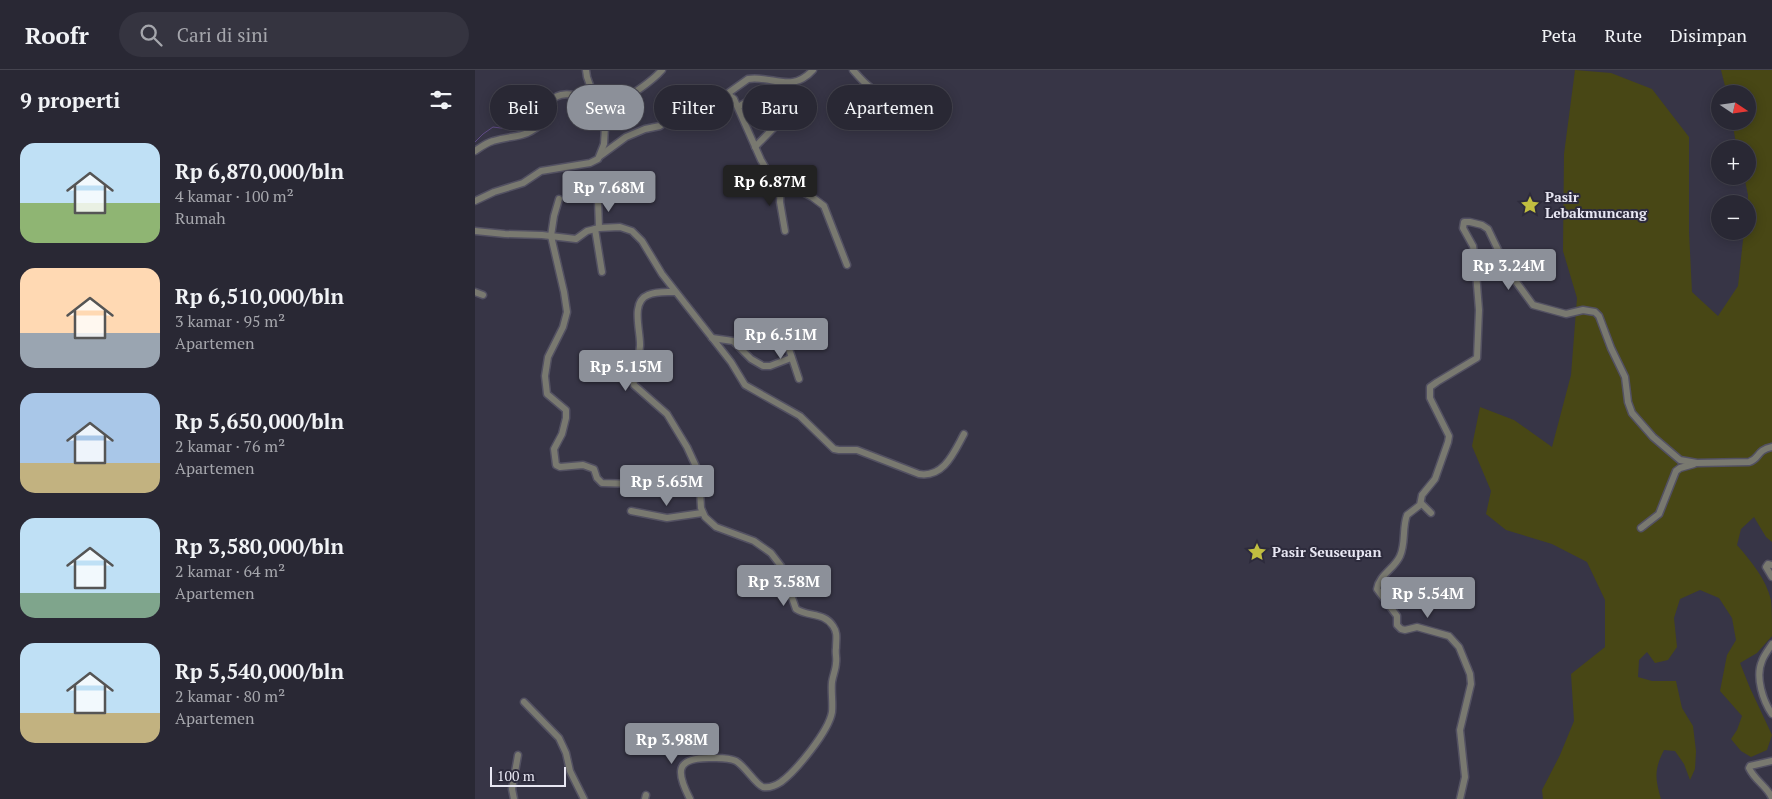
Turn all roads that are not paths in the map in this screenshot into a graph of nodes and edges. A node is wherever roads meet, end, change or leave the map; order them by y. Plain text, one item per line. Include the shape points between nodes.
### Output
1 (586, 70) edge
2 (662, 70) edge
3 (813, 70) edge
4 (853, 70) edge
5 (590, 85) edge
6 (643, 85) edge
7 (867, 85) edge
8 (733, 90) edge
9 (567, 94) edge
10 (733, 98) edge
11 (743, 105) edge
12 (738, 108) junction
13 (654, 127) edge
14 (605, 130) edge
15 (772, 130) edge
16 (755, 148) junction
17 (475, 151) edge
18 (600, 156) junction
19 (781, 181) junction
20 (559, 199) dead end
21 (597, 200) dead end
22 (475, 201) edge
23 (597, 228) junction
24 (475, 231) edge
25 (785, 231) dead end
26 (551, 236) junction
27 (847, 266) dead end
28 (602, 272) dead end
29 (475, 292) edge
30 (675, 292) junction
31 (483, 295) dead end
32 (784, 334) dead end
33 (713, 338) junction
34 (791, 358) junction
35 (799, 379) dead end
36 (964, 434) dead end
37 (1772, 447) edge
38 (1697, 463) junction
39 (635, 484) dead end
40 (1421, 503) junction
41 (631, 511) dead end
42 (1431, 512) dead end
43 (702, 513) junction
44 (1641, 528) dead end
45 (1772, 565) edge
46 (1772, 577) edge
47 (1772, 644) edge
48 (524, 702) dead end
49 (1772, 714) edge
50 (518, 755) dead end
51 (1772, 761) edge
52 (1772, 798) edge
53 (514, 799) edge
54 (585, 799) edge
55 (690, 799) edge
56 (1460, 799) edge

1 - 5 street
2 - 6 street
3 - 8 street via 803,79 792,82 749,78
4 - 7 street
9 - 17 street via 559,95 547,104 544,121 530,132 493,141
10 - 12 street
11 - 12 street
12 - 16 street
13 - 18 street via 631,135
14 - 18 street
15 - 16 street
16 - 19 street via 765,169
18 - 22 street via 590,163 541,171 523,184
19 - 25 street via 780,202
19 - 27 street via 823,206
20 - 26 street
21 - 23 street
23 - 26 street via 585,232 578,239
23 - 28 street
23 - 30 street via 620,227 633,232
24 - 26 street
26 - 39 street via 567,309 563,326 548,357 545,376 547,394 566,411 562,434 555,448 556,465 589,466 602,483
29 - 31 street
30 - 33 street
30 - 43 street via 648,295 641,301 637,312 640,348 634,383 667,414 687,447 699,473
32 - 34 street
33 - 34 street via 733,341 763,366
33 - 36 street via 743,383 801,416 836,449 855,450 919,474 930,474 938,472 947,463
34 - 35 street
37 - 38 street via 1761,450 1752,461
38 - 40 street via 1678,459 1632,414 1625,377 1599,316 1583,310 1566,314 1533,305 1514,279 1511,266 1500,254 1488,229 1466,222 1463,228 1473,246 1478,290 1477,358 1430,387 1430,398 1449,438 1435,479 1422,495
38 - 44 street via 1676,471 1659,514
40 - 42 street
40 - 56 street via 1407,515 1400,556 1377,589 1397,616 1397,625 1401,629 1417,627 1453,639 1470,674 1471,684 1460,730 1465,777
41 - 43 street via 667,518
43 - 55 street via 716,527 754,541 771,553 781,566 797,609 824,618 835,628 837,664 832,682 830,718 816,744 782,782 770,787 760,786 733,759 691,759 680,774
45 - 46 street via 1766,567
47 - 49 street via 1762,661 1759,677
48 - 54 street via 559,738 570,771
50 - 53 street via 512,788
51 - 52 street via 1749,768

